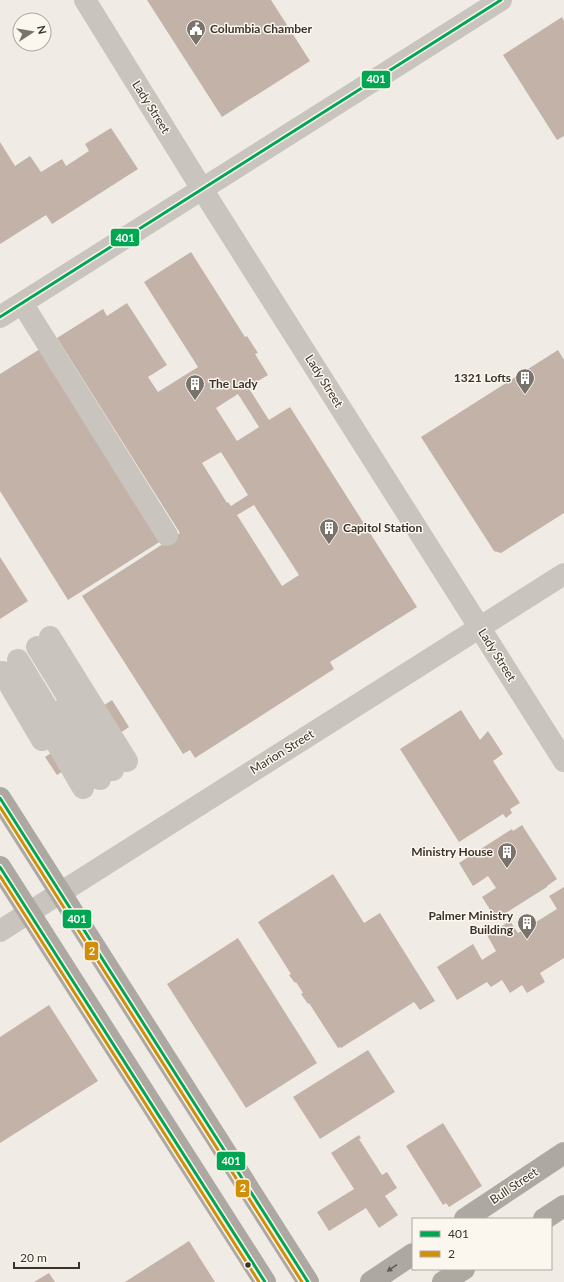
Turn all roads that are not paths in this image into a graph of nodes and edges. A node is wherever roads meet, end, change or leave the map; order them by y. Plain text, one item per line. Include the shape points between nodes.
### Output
1 (85, 0) edge
2 (500, 0) edge
3 (202, 189) junction
4 (22, 303) junction
5 (0, 317) edge
6 (167, 535) dead end
7 (564, 574) edge
8 (479, 627) junction
9 (564, 761) edge
10 (102, 777) joint
11 (0, 798) edge
12 (0, 867) edge
13 (60, 893) junction
14 (29, 912) junction
15 (0, 931) edge
16 (564, 1153) edge
17 (564, 1206) edge
18 (466, 1218) edge
19 (546, 1218) edge
20 (412, 1255) edge
21 (462, 1270) edge
22 (265, 1282) edge
23 (308, 1282) edge
24 (371, 1282) edge
25 (443, 1282) edge

1 - 3 street, Lady Street
2 - 3 street
3 - 4 street
3 - 8 street, Lady Street
4 - 5 street
4 - 6 street
7 - 8 street, Marion Street
8 - 9 street, Lady Street
8 - 13 street, Marion Street
10 - 10 street via 27,654
11 - 13 main road
12 - 14 main road
13 - 14 street, Marion Street
13 - 23 main road
14 - 15 street, Marion Street
14 - 22 main road
16 - 18 main road, Bull Street
17 - 19 main road
20 -> 24 main road
21 - 25 main road

